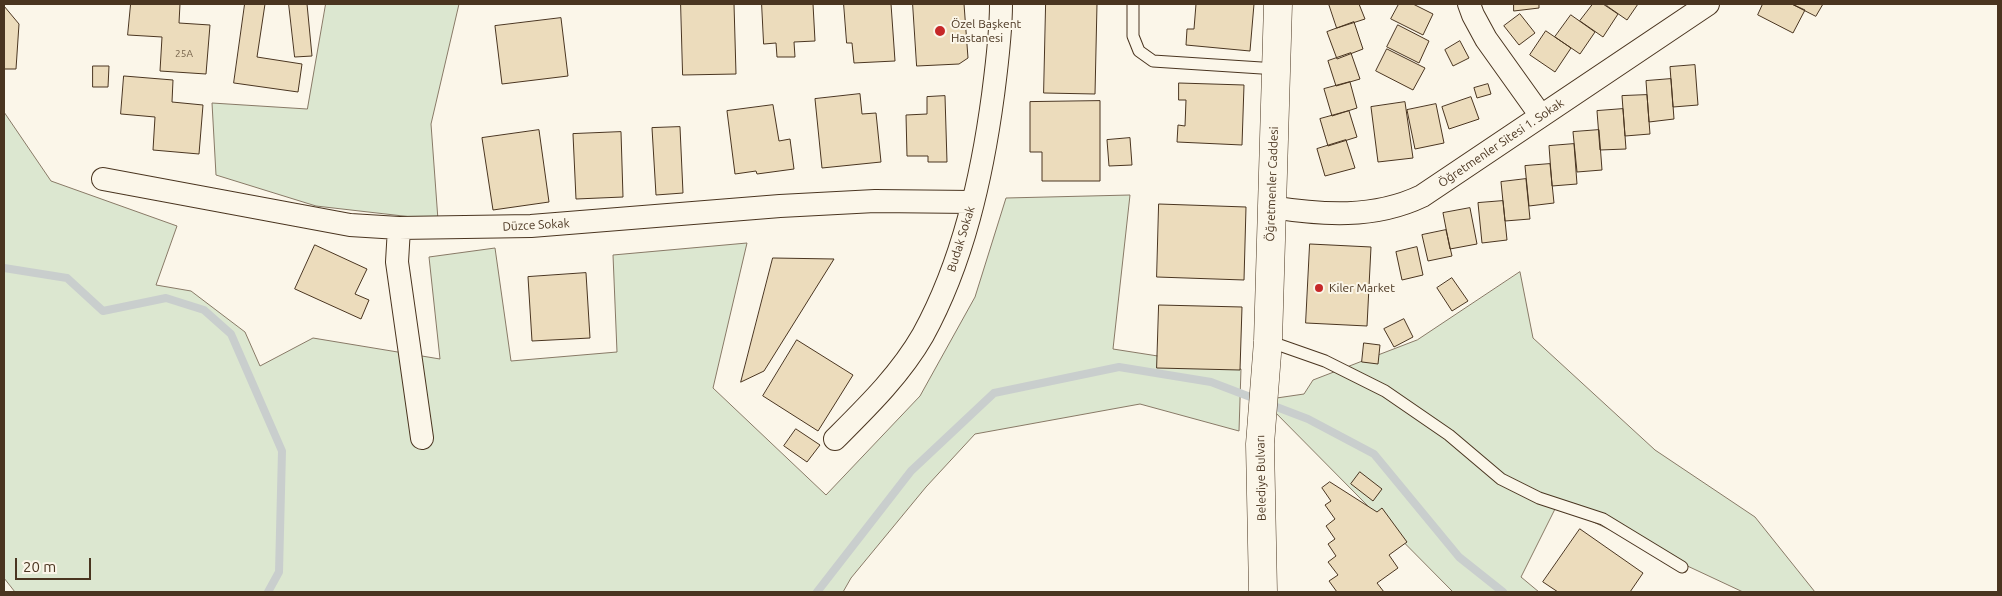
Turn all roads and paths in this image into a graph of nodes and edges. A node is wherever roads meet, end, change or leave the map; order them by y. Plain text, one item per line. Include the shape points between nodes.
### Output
1 (1002, 4) edge
2 (1133, 4) edge
3 (1278, 4) edge
4 (1469, 4) edge
5 (1708, 4) edge
6 (1277, 69) junction
7 (1541, 116) junction
8 (103, 179) dead end
9 (972, 202) junction
10 (1271, 207) junction
11 (399, 228) junction
12 (1267, 353) junction
13 (422, 438) dead end
14 (835, 439) dead end
15 (1682, 567) dead end
16 (1263, 592) edge

1 - 9 street, Budak Sokak via 999,53 986,146
2 - 6 lane via 1133,36 1139,51 1153,61
3 - 6 main road, Öğretmenler Caddesi
4 - 7 street via 1486,39
5 - 7 street, Öğretmenler Sitesi 1. Sokak
6 - 10 main road, Öğretmenler Caddesi
7 - 10 street, Öğretmenler Sitesi 1. Sokak via 1422,196 1393,208 1365,213 1315,214
8 - 11 street, Düzce Sokak via 350,225
9 - 11 street, Düzce Sokak via 875,201 531,226
9 - 14 street, Budak Sokak via 963,239 923,335 878,396
10 - 12 main road, Öğretmenler Caddesi
11 - 13 street via 397,262
12 - 15 lane via 1324,361 1385,391 1449,435 1501,479 1539,498 1603,519
12 - 16 main road, Belediye Bulvarı via 1260,444

